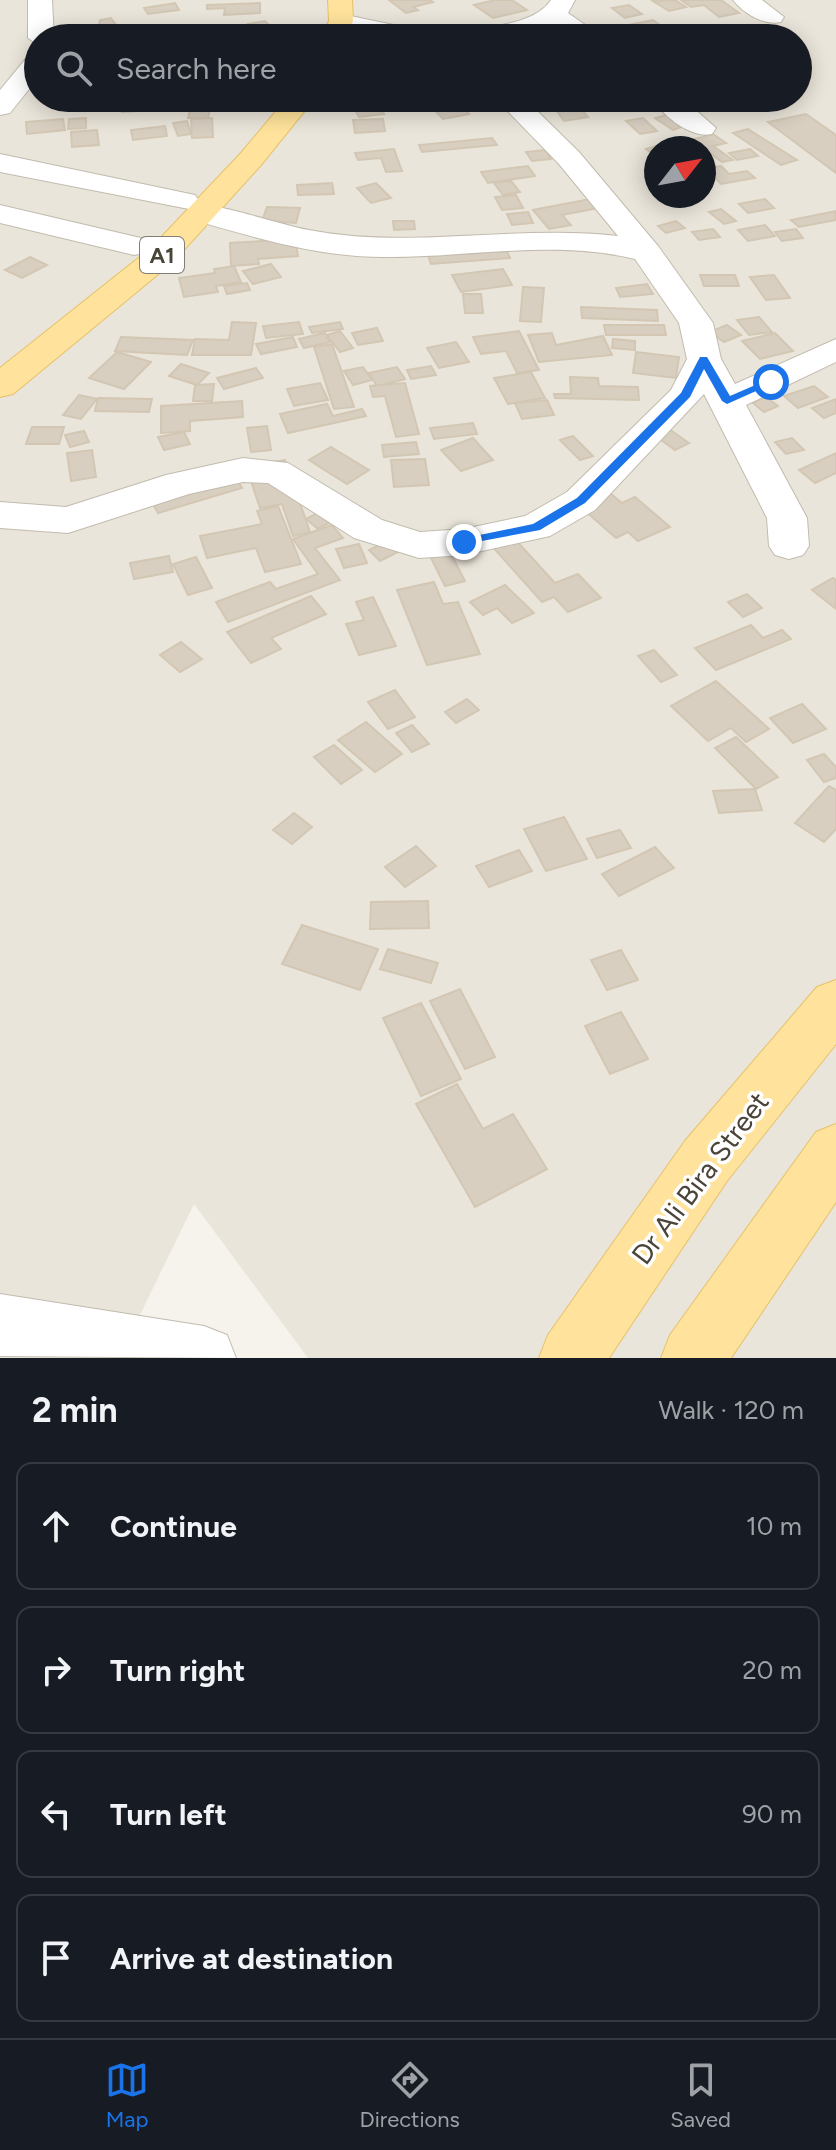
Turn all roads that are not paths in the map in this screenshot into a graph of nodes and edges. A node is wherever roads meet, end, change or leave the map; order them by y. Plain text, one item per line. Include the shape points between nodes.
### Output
1 (40, 0) edge
2 (316, 0) edge
3 (745, 0) edge
4 (559, 7) edge
5 (772, 17) dead end
6 (41, 24) edge
7 (316, 24) edge
8 (527, 24) edge
9 (577, 24) edge
10 (24, 67) edge
11 (0, 107) edge
12 (264, 112) edge
13 (290, 112) edge
14 (523, 112) edge
15 (682, 112) edge
16 (702, 128) dead end
17 (0, 163) edge
18 (192, 207) junction
19 (0, 214) edge
20 (134, 246) junction
21 (647, 253) junction
22 (836, 349) edge
23 (0, 358) edge
24 (704, 359) junction
25 (0, 386) edge
26 (727, 401) junction
27 (0, 515) edge
28 (789, 546) dead end
29 (836, 1004) edge
30 (836, 1152) edge
31 (0, 1325) edge
32 (204, 1358) edge
33 (571, 1358) edge
34 (693, 1358) edge

1 - 6 street
2 - 7 main road
3 - 5 street
4 - 8 street
4 - 9 street
10 - 11 street
12 - 18 main road, A1
13 - 18 main road, A1 via 251,159
14 - 21 street via 569,158
15 - 16 street
17 - 18 street
18 - 20 main road, A1
18 - 21 street via 318,243 447,248 578,241
18 - 25 main road, A1 via 162,255
19 - 20 street
20 - 23 main road, A1
21 - 24 street via 696,323
22 - 26 street
24 - 26 street
24 - 27 street via 686,395 602,480 581,501 536,527 419,545 368,529 275,471 243,470 68,520
26 - 28 street via 787,518
29 - 33 main road, Dr Ali Bira Street via 706,1161
30 - 34 main road
31 - 32 street

